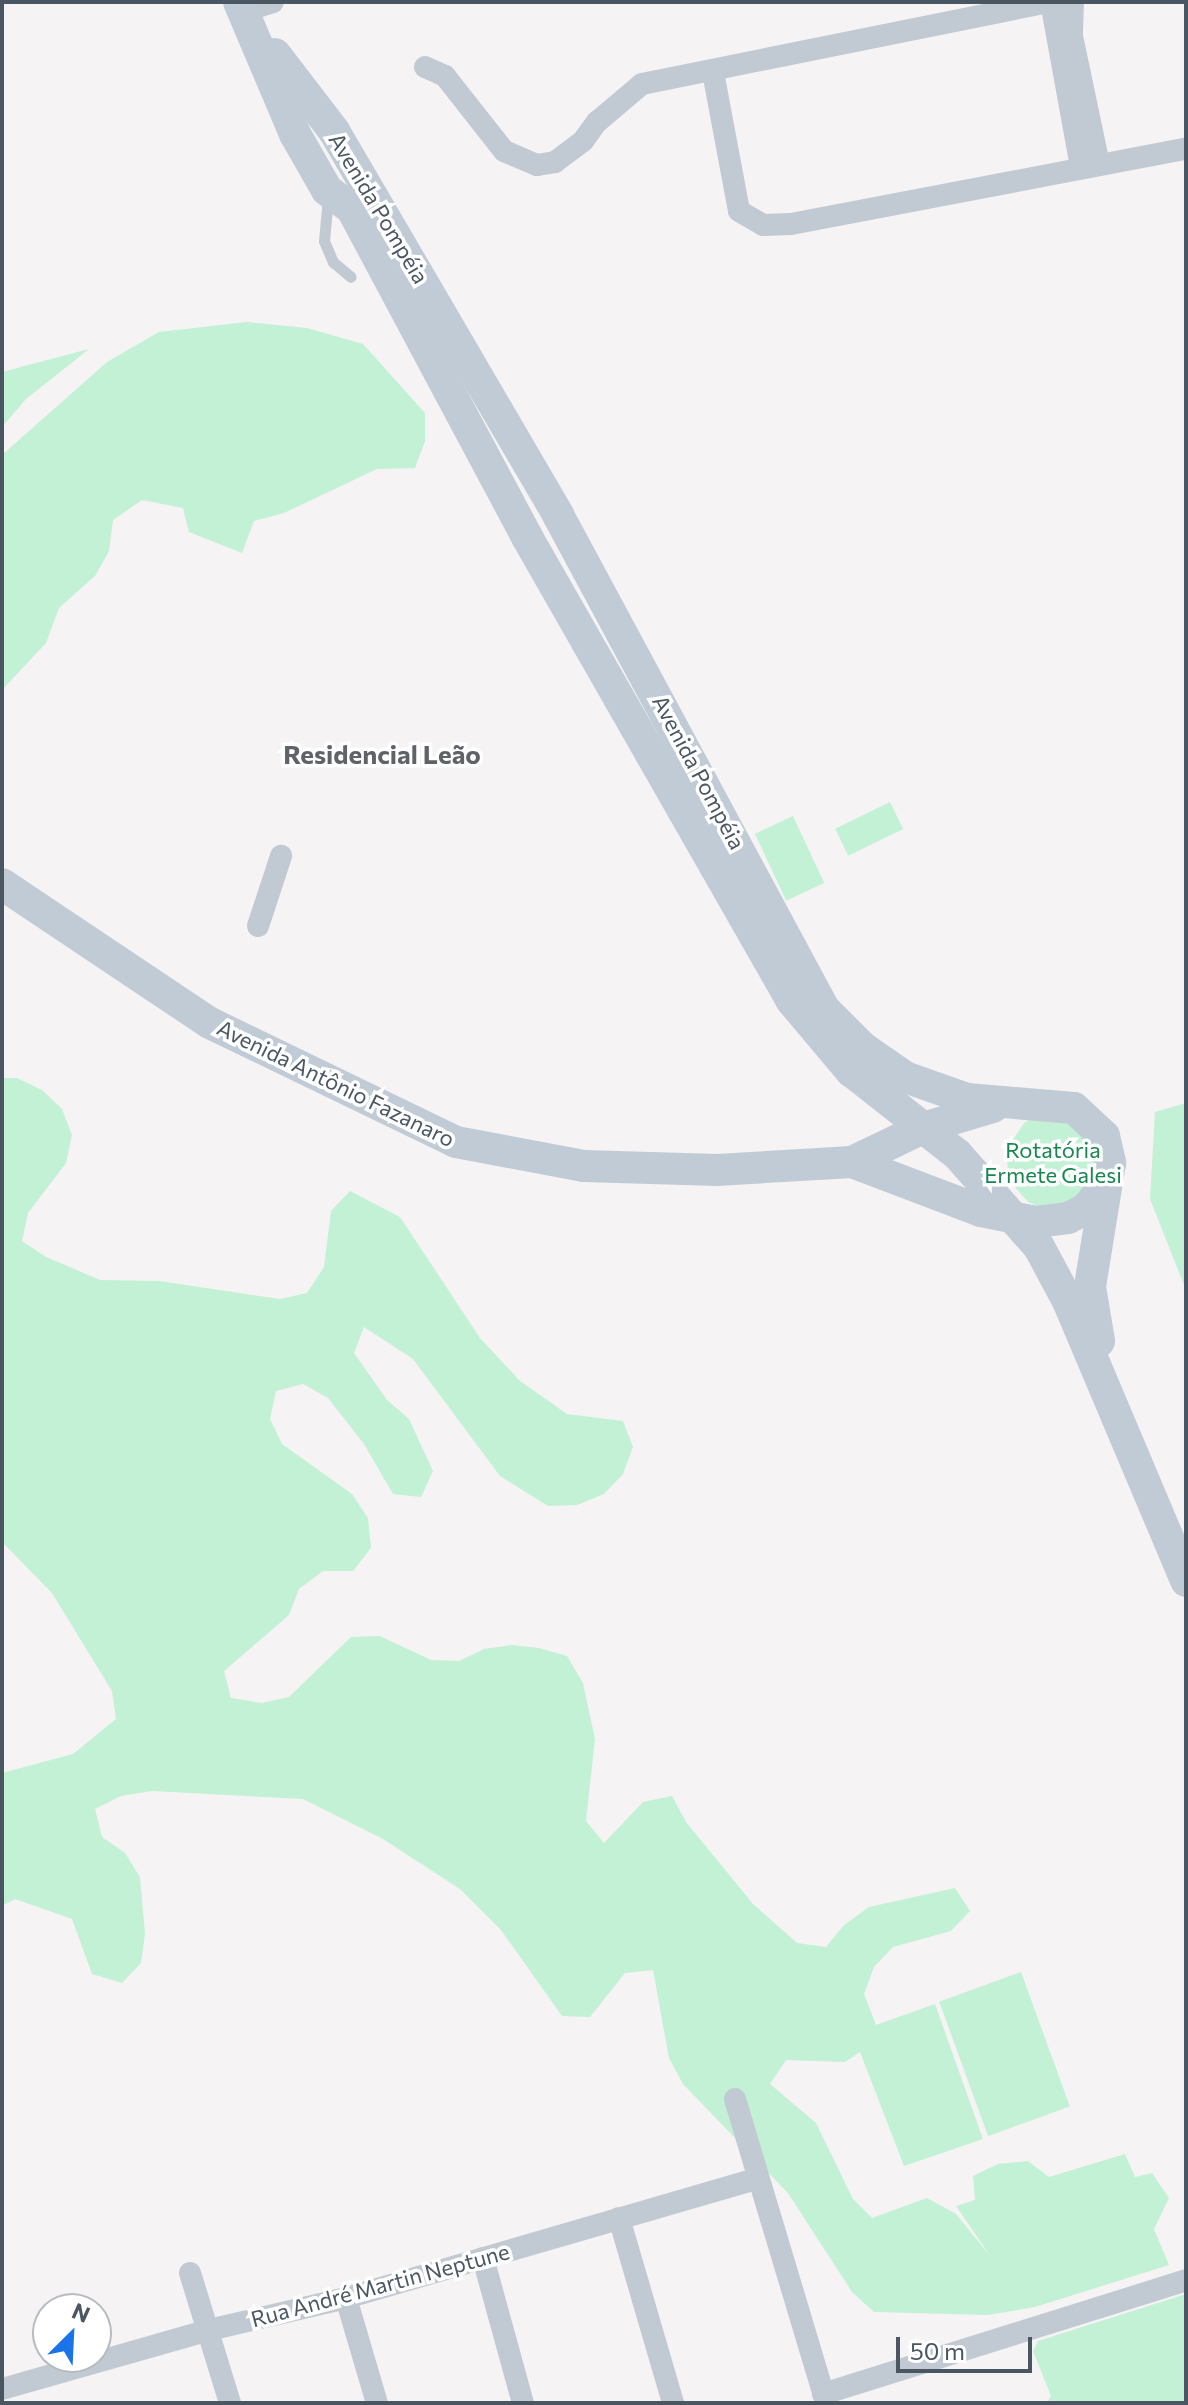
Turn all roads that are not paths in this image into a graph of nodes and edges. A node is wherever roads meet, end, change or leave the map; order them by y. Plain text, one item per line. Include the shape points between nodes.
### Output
1 (1050, 2) edge
2 (1073, 2) edge
3 (252, 10) edge
4 (425, 67) dead end
5 (713, 72) junction
6 (1186, 149) edge
7 (1090, 165) junction
8 (329, 192) junction
9 (351, 277) dead end
10 (513, 436) junction
11 (482, 452) junction
12 (581, 629) junction
13 (635, 651) junction
14 (281, 856) dead end
15 (2, 884) edge
16 (258, 926) dead end
17 (879, 1092) junction
18 (1004, 1104) junction
19 (923, 1128) junction
20 (852, 1162) junction
21 (1108, 1176) junction
22 (1020, 1221) junction
23 (1117, 1415) junction
24 (1186, 1581) edge
25 (735, 2099) dead end
26 (758, 2178) junction
27 (619, 2218) junction
28 (483, 2258) junction
29 (190, 2273) dead end
30 (1186, 2280) edge
31 (346, 2298) junction
32 (209, 2330) junction
33 (2, 2389) edge
34 (825, 2399) edge
35 (230, 2403) edge
36 (377, 2403) edge
37 (523, 2403) edge
38 (673, 2403) edge

1 - 5 street
1 - 7 street
2 - 7 street
3 - 8 main road, Avenida Pompéia via 295,134
3 - 10 main road, Avenida Pompéia via 334,131
4 - 5 street via 445,76 504,151 537,165 555,162 583,141 642,84
5 - 7 street via 739,211 763,225 791,224
6 - 7 street
8 - 9 lane via 324,241 333,262
8 - 11 main road, Avenida Pompéia via 352,209
10 - 11 main road via 488,438
10 - 13 main road, Avenida Pompéia
11 - 12 main road, Avenida Pompéia
12 - 13 main road via 618,667
12 - 17 main road, Avenida Pompéia via 792,1001 829,1050
13 - 18 main road, Avenida Pompéia via 824,1009 863,1048 905,1077 967,1099
14 - 16 street
15 - 20 main road, Avenida Antônio Fazanaro via 210,1023 456,1142 584,1166 717,1170
17 - 19 main road, Avenida Pompéia
17 - 20 main road via 879,1134
18 - 19 main road, Avenida Antônio Fazanaro
18 - 21 main road, Avenida Pompéia via 1061,1104 1086,1115 1108,1149
19 - 20 main road, Avenida Antônio Fazanaro
19 - 22 main road, Avenida Pompéia via 957,1154
20 - 22 main road, Avenida Antônio Fazanaro
21 - 22 main road, Avenida Antônio Fazanaro via 1086,1209 1051,1222
21 - 23 main road, Avenida Pompéia via 1090,1287
22 - 23 main road, Avenida Pompéia via 1068,1301
23 - 24 main road, Avenida Pompéia
25 - 26 street
26 - 27 street, Rua André Martin Neptune
26 - 34 street
27 - 28 street, Rua André Martin Neptune
27 - 38 street
28 - 31 street, Rua André Martin Neptune
28 - 37 street
29 - 32 street
30 - 34 street
31 - 32 street, Rua André Martin Neptune
31 - 36 street
32 - 33 street, Rua André Martin Neptune
32 - 35 street

